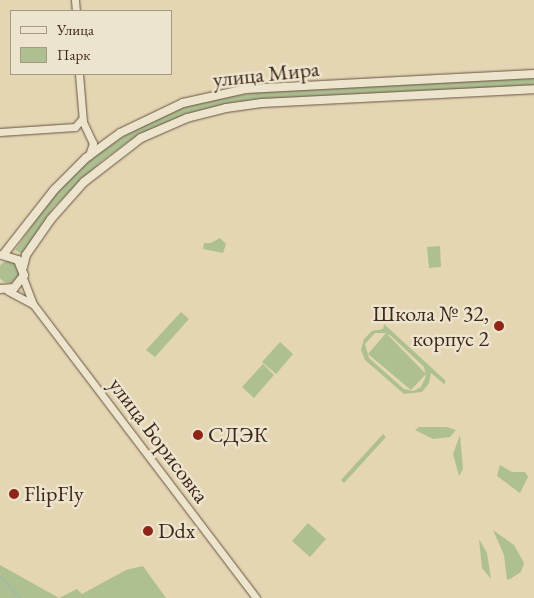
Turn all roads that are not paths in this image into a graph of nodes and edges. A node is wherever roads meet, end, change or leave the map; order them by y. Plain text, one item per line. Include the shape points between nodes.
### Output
1 (534, 74) edge
2 (79, 75) edge
3 (534, 89) edge
4 (82, 119) junction
5 (75, 127) junction
6 (86, 131) junction
7 (0, 132) edge
8 (91, 137) junction
9 (110, 140) junction
10 (89, 155) junction
11 (1, 256) edge
12 (23, 266) junction
13 (23, 278) junction
14 (3, 291) edge
15 (33, 304) junction
16 (256, 598) edge

1 - 9 main road, улица Мира via 230,92 166,110
2 - 4 street
3 - 12 main road, улица Мира via 262,103 188,118 136,141 84,182 46,227 26,255
4 - 5 street
4 - 6 street
5 - 6 street
5 - 7 street
6 - 8 street
8 - 9 street via 100,141
8 - 10 street via 94,146
9 - 10 main road, улица Мира
10 - 11 main road, улица Мира via 54,190
11 - 12 main road via 14,257
12 - 13 main road
13 - 14 main road via 16,287
13 - 15 street, улица Борисовка
14 - 15 street, улица Борисовка
15 - 16 street, улица Борисовка

